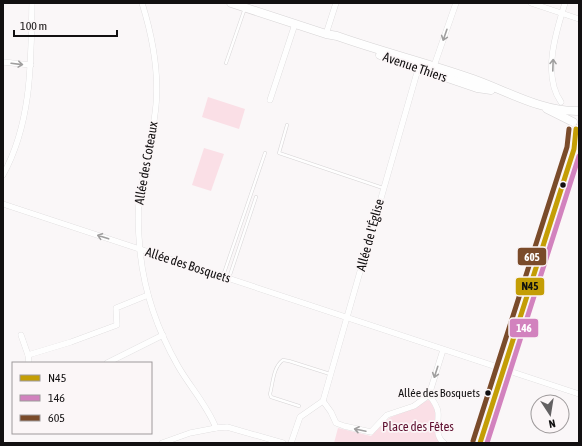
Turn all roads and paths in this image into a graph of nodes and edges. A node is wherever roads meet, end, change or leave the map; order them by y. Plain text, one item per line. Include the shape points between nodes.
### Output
1 (32, 3) edge
2 (142, 3) edge
3 (231, 3) edge
4 (336, 3) edge
5 (456, 3) edge
6 (531, 3) edge
7 (565, 3) edge
8 (246, 8) junction
9 (562, 14) junction
10 (579, 19) edge
11 (295, 24) junction
12 (326, 34) junction
13 (3, 62) edge
14 (226, 63) dead end
15 (31, 65) junction
16 (434, 66) junction
17 (418, 68) junction
18 (473, 79) junction
19 (507, 94) junction
20 (270, 100) dead end
21 (561, 102) dead end
22 (535, 103) junction
23 (578, 110) edge
24 (287, 125) dead end
25 (576, 128) edge
26 (265, 153) dead end
27 (578, 155) edge
28 (3, 175) edge
29 (383, 188) junction
30 (256, 197) dead end
31 (3, 204) edge
32 (140, 249) junction
33 (226, 277) junction
34 (148, 295) junction
35 (529, 296) junction
36 (348, 317) junction
37 (21, 335) dead end
38 (163, 335) junction
39 (443, 350) junction
40 (28, 355) junction
41 (29, 362) edge
42 (109, 362) edge
43 (504, 369) junction
44 (331, 374) junction
45 (579, 394) edge
46 (429, 395) junction
47 (323, 401) junction
48 (299, 406) dead end
49 (216, 428) junction
50 (162, 443) edge
51 (283, 443) edge
52 (291, 443) edge
53 (444, 443) edge
54 (480, 443) edge

1 - 15 street
2 - 32 street, Allée des Coteaux via 154,53 156,104 138,205
3 - 8 main road, Avenue Thiers
4 - 12 street
5 -> 16 street
6 - 9 street
7 - 9 street
8 - 11 main road, Avenue Thiers
8 - 14 lane
9 - 10 street
21 -> 9 street via 557,96 552,65
11 - 12 main road, Avenue Thiers
11 - 20 street
12 - 16 main road, Avenue Thiers
12 - 17 main road, Avenue Thiers via 336,40
13 -> 15 street
15 - 28 street via 22,128
16 - 18 main road, Avenue Thiers
17 - 18 street via 421,66 466,81
17 - 19 main road, Avenue Thiers via 477,88
17 - 29 street, Allée de l'Église
18 - 19 main road, Avenue Thiers
19 - 22 main road, Avenue Thiers
22 - 23 main road, Avenue Thiers via 567,111
22 - 25 main road, Avenue Thiers
23 - 25 main road via 573,118
24 - 29 lane via 279,153
25 - 35 main road via 574,149 537,263
26 - 33 lane
27 - 35 main road
29 - 36 street, Allée de l'Église
30 - 33 lane
32 -> 31 street, Allée des Bosquets
32 - 33 street, Allée des Bosquets
32 - 34 street, Allée des Coteaux
33 - 36 street, Allée des Bosquets
34 - 38 street, Allée des Coteaux
34 - 40 street via 116,308 117,325
35 - 43 main road
36 - 39 street, Allée des Bosquets
36 - 44 street, Allée de l'Église
37 - 40 street
38 - 42 street
38 - 49 street, Allée des Coteaux via 178,367 207,409
39 - 43 street, Allée des Bosquets
39 -> 46 street
40 - 41 street
43 - 45 street, Allée des Bosquets
43 - 54 main road
44 - 47 street, Allée de l'Église
44 - 48 lane via 289,361 283,360 279,363 271,397
46 -> 47 street via 414,406 387,415 371,432 336,423
46 - 53 street via 438,411 438,434
47 - 52 street via 300,417
49 - 50 street via 190,433
49 - 51 street via 227,427

